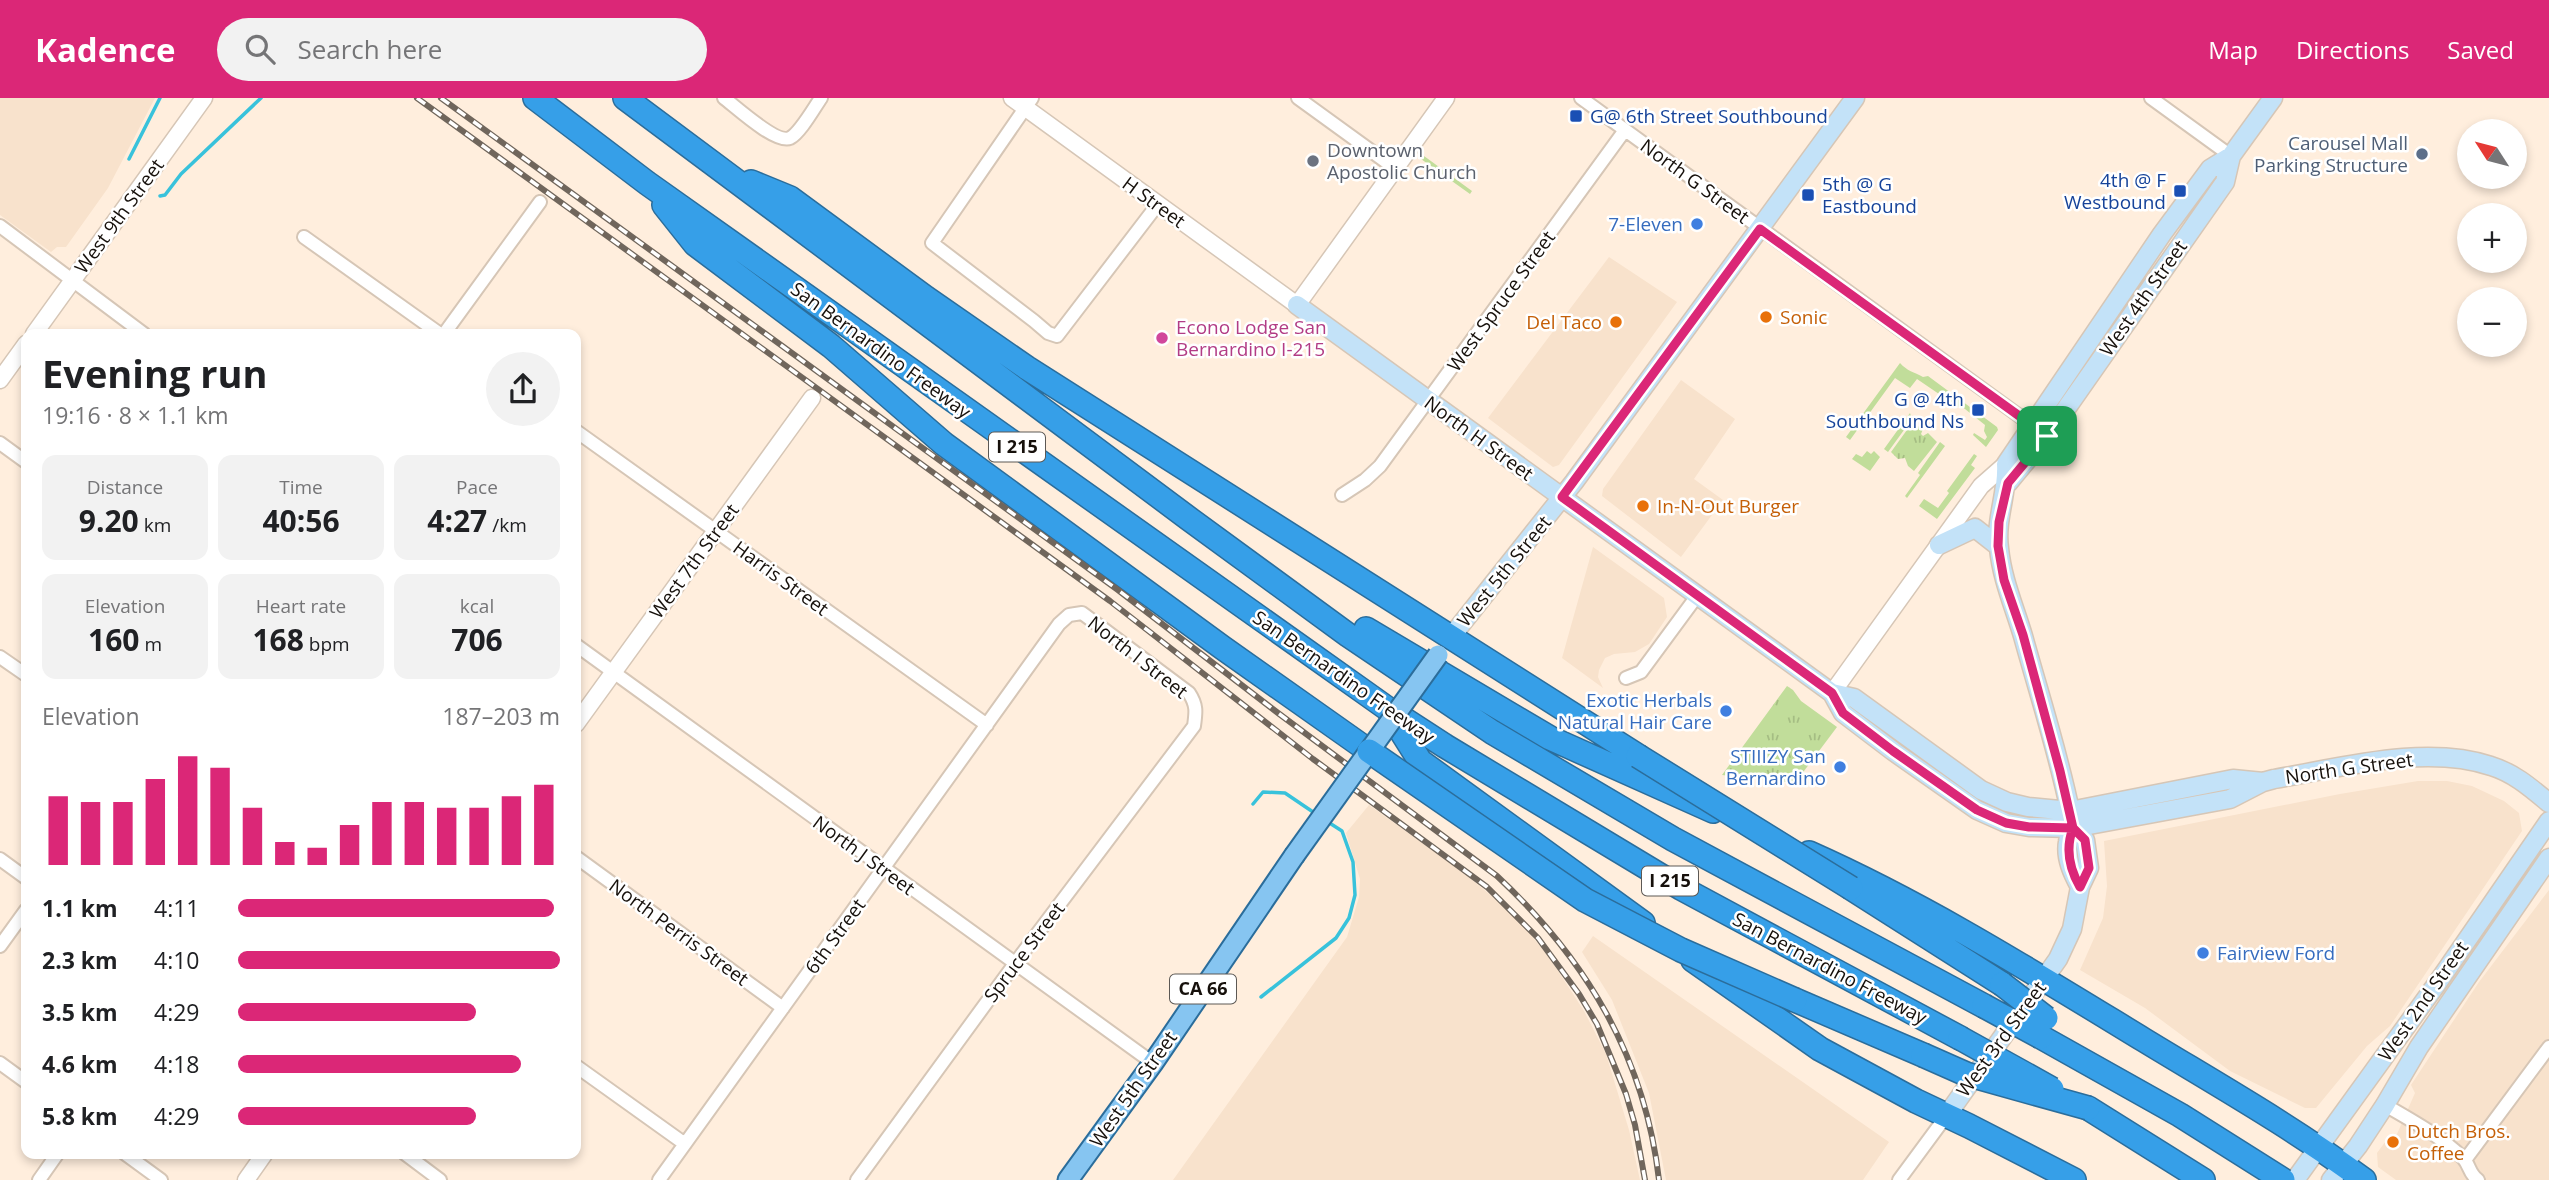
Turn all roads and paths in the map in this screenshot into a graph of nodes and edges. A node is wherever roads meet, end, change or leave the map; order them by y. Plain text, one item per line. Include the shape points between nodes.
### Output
1 (204, 98) edge
2 (535, 98) edge
3 (625, 98) edge
4 (724, 98) edge
5 (821, 98) edge
6 (1298, 98) edge
7 (1446, 98) edge
8 (1581, 98) edge
9 (1855, 98) edge
10 (2151, 98) edge
11 (2273, 98) edge
12 (1023, 101) edge
13 (1625, 130) junction
14 (2231, 156) junction
15 (719, 168) junction
16 (1396, 169) junction
17 (647, 183) junction
18 (540, 202) dead end
19 (1158, 204) junction
20 (0, 226) edge
21 (1760, 229) junction
22 (304, 237) dead end
23 (72, 282) junction
24 (1297, 305) junction
25 (38, 329) edge
26 (137, 329) edge
27 (435, 329) edge
28 (446, 329) edge
29 (21, 351) edge
30 (0, 380) edge
31 (812, 398) dead end
32 (1428, 400) junction
33 (2032, 425) junction
34 (581, 435) edge
35 (2047, 436) junction
36 (0, 443) edge
37 (21, 458) edge
38 (2006, 464) junction
39 (2008, 483) junction
40 (1342, 495) dead end
41 (1562, 497) junction
42 (1188, 518) junction
43 (716, 531) junction
44 (1939, 545) junction
45 (1998, 546) junction
46 (1697, 596) junction
47 (1059, 624) joint
48 (1445, 645) junction
49 (581, 649) edge
50 (0, 657) edge
51 (21, 672) edge
52 (613, 672) junction
53 (1626, 678) dead end
54 (1832, 693) junction
55 (1388, 709) junction
56 (581, 717) edge
57 (987, 725) junction
58 (1194, 726) joint
59 (1369, 751) junction
60 (2549, 803) edge
61 (2072, 819) junction
62 (2549, 821) edge
63 (2549, 858) edge
64 (0, 859) edge
65 (581, 861) edge
66 (883, 869) junction
67 (21, 874) edge
68 (21, 917) edge
69 (0, 946) edge
70 (1015, 964) junction
71 (2045, 979) junction
72 (2436, 985) junction
73 (783, 1008) junction
74 (2044, 1027) junction
75 (2419, 1047) junction
76 (2549, 1047) edge
77 (0, 1063) edge
78 (1153, 1063) junction
79 (581, 1070) edge
80 (21, 1078) edge
81 (2385, 1105) junction
82 (2088, 1108) junction
83 (1947, 1115) junction
84 (685, 1144) junction
85 (2318, 1148) junction
86 (54, 1159) edge
87 (132, 1159) edge
88 (261, 1159) edge
89 (412, 1159) edge
90 (2465, 1160) junction
91 (2337, 1172) edge
92 (2284, 1178) edge
93 (39, 1180) edge
94 (161, 1180) edge
95 (246, 1180) edge
96 (440, 1180) edge
97 (659, 1180) edge
98 (857, 1180) edge
99 (1068, 1180) edge
100 (1899, 1180) edge
101 (2074, 1180) edge
102 (2203, 1180) edge
103 (2364, 1180) edge
104 (2478, 1180) edge

1 - 23 street, West 9th Street
2 - 17 highway, San Bernardino Freeway / I 215
3 - 15 highway, San Bernardino Freeway / I 215
4 - 5 street via 784,140 793,137
6 - 16 street
7 - 16 street
8 - 13 street, North G Street
9 - 21 main road, West 5th Street
10 - 14 street
11 - 14 main road, West 4th Street
12 - 19 street, H Street
12 - 19 street via 932,243 1039,327 1057,336
13 - 21 street, North G Street
13 - 32 street, West Spruce Street
14 - 33 main road, West 4th Street via 2210,169
14 - 35 main road, West 4th Street via 2225,182
15 - 42 highway, San Bernardino Freeway / I 215
15 - 48 highway via 790,198 1027,368
16 - 24 street
17 - 55 highway, San Bernardino Freeway / I 215
17 - 59 highway via 695,244 831,346 944,444
18 - 28 street
19 - 24 street, H Street
20 - 23 street
21 - 33 street, North G Street
21 - 41 main road, West 5th Street
22 - 27 street
23 - 25 street, West 9th Street
23 - 26 street
24 - 32 main road, North H Street
29 - 30 street
31 - 43 street, West 7th Street
32 - 40 street, West Spruce Street via 1380,466
32 - 41 main road, North H Street
33 - 35 street, North G Street
33 - 38 main road
34 - 43 street, Harris Street
35 - 39 main road, West 3rd Street
36 - 37 street
38 - 39 main road, West 3rd Street
38 - 44 street via 1981,486
39 - 45 main road, West 3rd Street
41 - 46 main road, North H Street
41 - 48 main road, West 5th Street
42 - 71 highway via 1539,732 1857,874
42 - 74 highway, San Bernardino Freeway / I 215, bridge via 1492,732 1673,839 1984,1006
43 - 52 street, West 7th Street
43 - 57 street, Harris Street
44 - 45 main road via 1975,528
44 - 54 street
45 - 61 main road, West 3rd Street
46 - 53 street via 1642,672
46 - 54 main road, North H Street
47 - 57 street, 6th Street
47 - 58 street, North I Street via 1069,615 1082,613 1189,693 1195,703
48 - 59 main road, West 5th Street / CA 66, bridge
48 - 74 highway, bridge via 1905,921 2002,984
49 - 52 street, North J Street
50 - 51 street
52 - 56 street, West 7th Street
52 - 66 street, North J Street
54 - 61 main road, North H Street via 1854,698 1982,790 2007,802
55 - 82 highway, San Bernardino Freeway / I 215, bridge via 1681,888
55 - 83 highway via 1420,761 1745,999 1820,1049
57 - 66 street, 6th Street
58 - 70 street, Spruce Street
59 - 78 main road, West 5th Street / CA 66, bridge
59 - 82 highway, bridge via 1585,900 1681,950 1966,1074
60 - 61 main road, North G Street via 2519,778 2491,765 2423,757 2263,782 2233,779
61 - 71 main road, West 3rd Street via 2068,842 2071,871 2080,887 2072,929
62 - 72 main road, West 2nd Street
63 - 75 main road, West 2nd Street
64 - 67 street
65 - 73 street, North Perris Street
66 - 70 street, North J Street
66 - 73 street, 6th Street
68 - 69 street
70 - 78 street, North J Street
70 - 98 street, Spruce Street
71 - 83 main road, West 3rd Street
71 - 85 highway
72 - 75 main road via 2442,993 2418,1036
72 - 85 main road, West 2nd Street
73 - 84 street, 6th Street
74 - 92 highway, San Bernardino Freeway / I 215 via 2065,1049
75 - 81 main road, West 2nd Street
76 - 90 street
77 - 80 street
78 - 99 main road, West 5th Street / CA 66
79 - 84 street
81 - 90 street
81 - 91 main road, West 2nd Street
82 - 102 highway, San Bernardino Freeway / I 215
83 - 100 street, West 3rd Street
83 - 101 highway
84 - 97 street, 6th Street
85 - 91 highway
85 - 92 main road, West 2nd Street
86 - 93 street
87 - 94 street
88 - 95 street
89 - 96 street
90 - 104 street
91 - 103 highway

